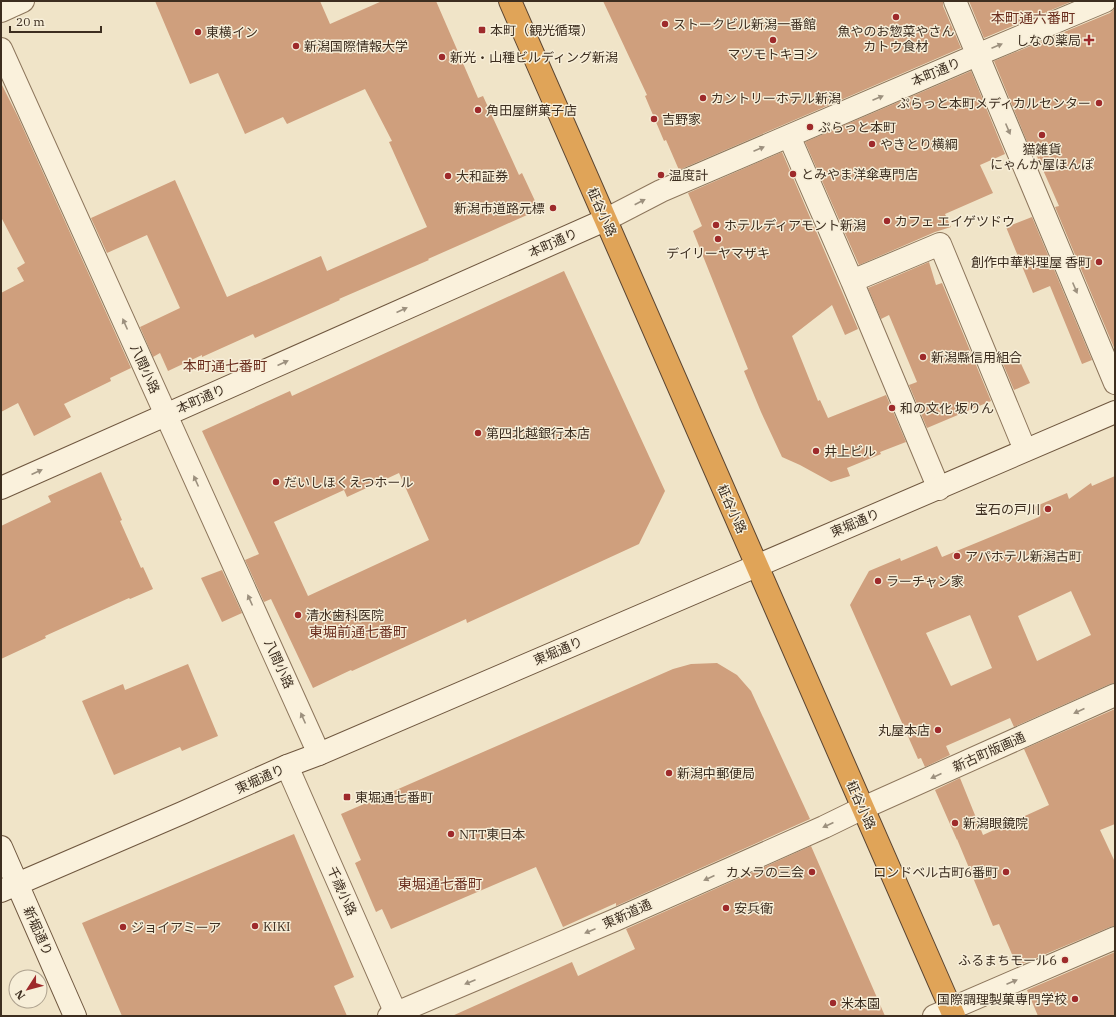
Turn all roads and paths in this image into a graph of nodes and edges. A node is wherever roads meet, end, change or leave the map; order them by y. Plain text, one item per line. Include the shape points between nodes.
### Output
1 (23, 1) edge
2 (510, 1) edge
3 (955, 1) edge
4 (1105, 1) edge
5 (1, 10) edge
6 (1, 49) edge
7 (977, 55) junction
8 (789, 136) junction
9 (605, 220) junction
10 (852, 280) junction
11 (1115, 383) edge
12 (1115, 412) edge
13 (166, 415) junction
14 (1025, 450) junction
15 (1, 488) edge
16 (939, 489) junction
17 (757, 565) junction
18 (1115, 695) edge
19 (319, 754) junction
20 (287, 766) junction
21 (863, 808) junction
22 (1, 847) edge
23 (9, 888) edge
24 (1115, 938) edge
25 (946, 1014) edge
26 (394, 1015) edge
27 (75, 1016) edge

1 - 5 street
2 - 9 highway, 柾谷小路
3 - 7 street
7 -> 4 street, 本町通り
13 -> 6 street, 八間小路
8 -> 7 street, 本町通り
7 -> 11 street
9 -> 8 street, 本町通り via 661,191
8 - 10 street
13 -> 9 street, 本町通り
9 - 17 highway, 柾谷小路
10 - 14 street via 940,244
10 - 16 street
12 - 14 street, 東堀通り
15 -> 13 street, 本町通り
19 -> 13 street, 八間小路
14 - 16 street, 東堀通り
16 - 17 street, 東堀通り
17 - 19 street, 東堀通り
17 - 21 highway, 柾谷小路
18 -> 21 street, 新古町版画通
19 - 20 street, 東堀通り
20 - 23 street, 東堀通り
20 - 26 street, 千歳小路
21 - 25 highway, 柾谷小路
21 -> 26 street, 東新道通 via 622,917
22 - 23 street, 新堀通り
23 - 27 street, 新堀通り
25 -> 24 street

